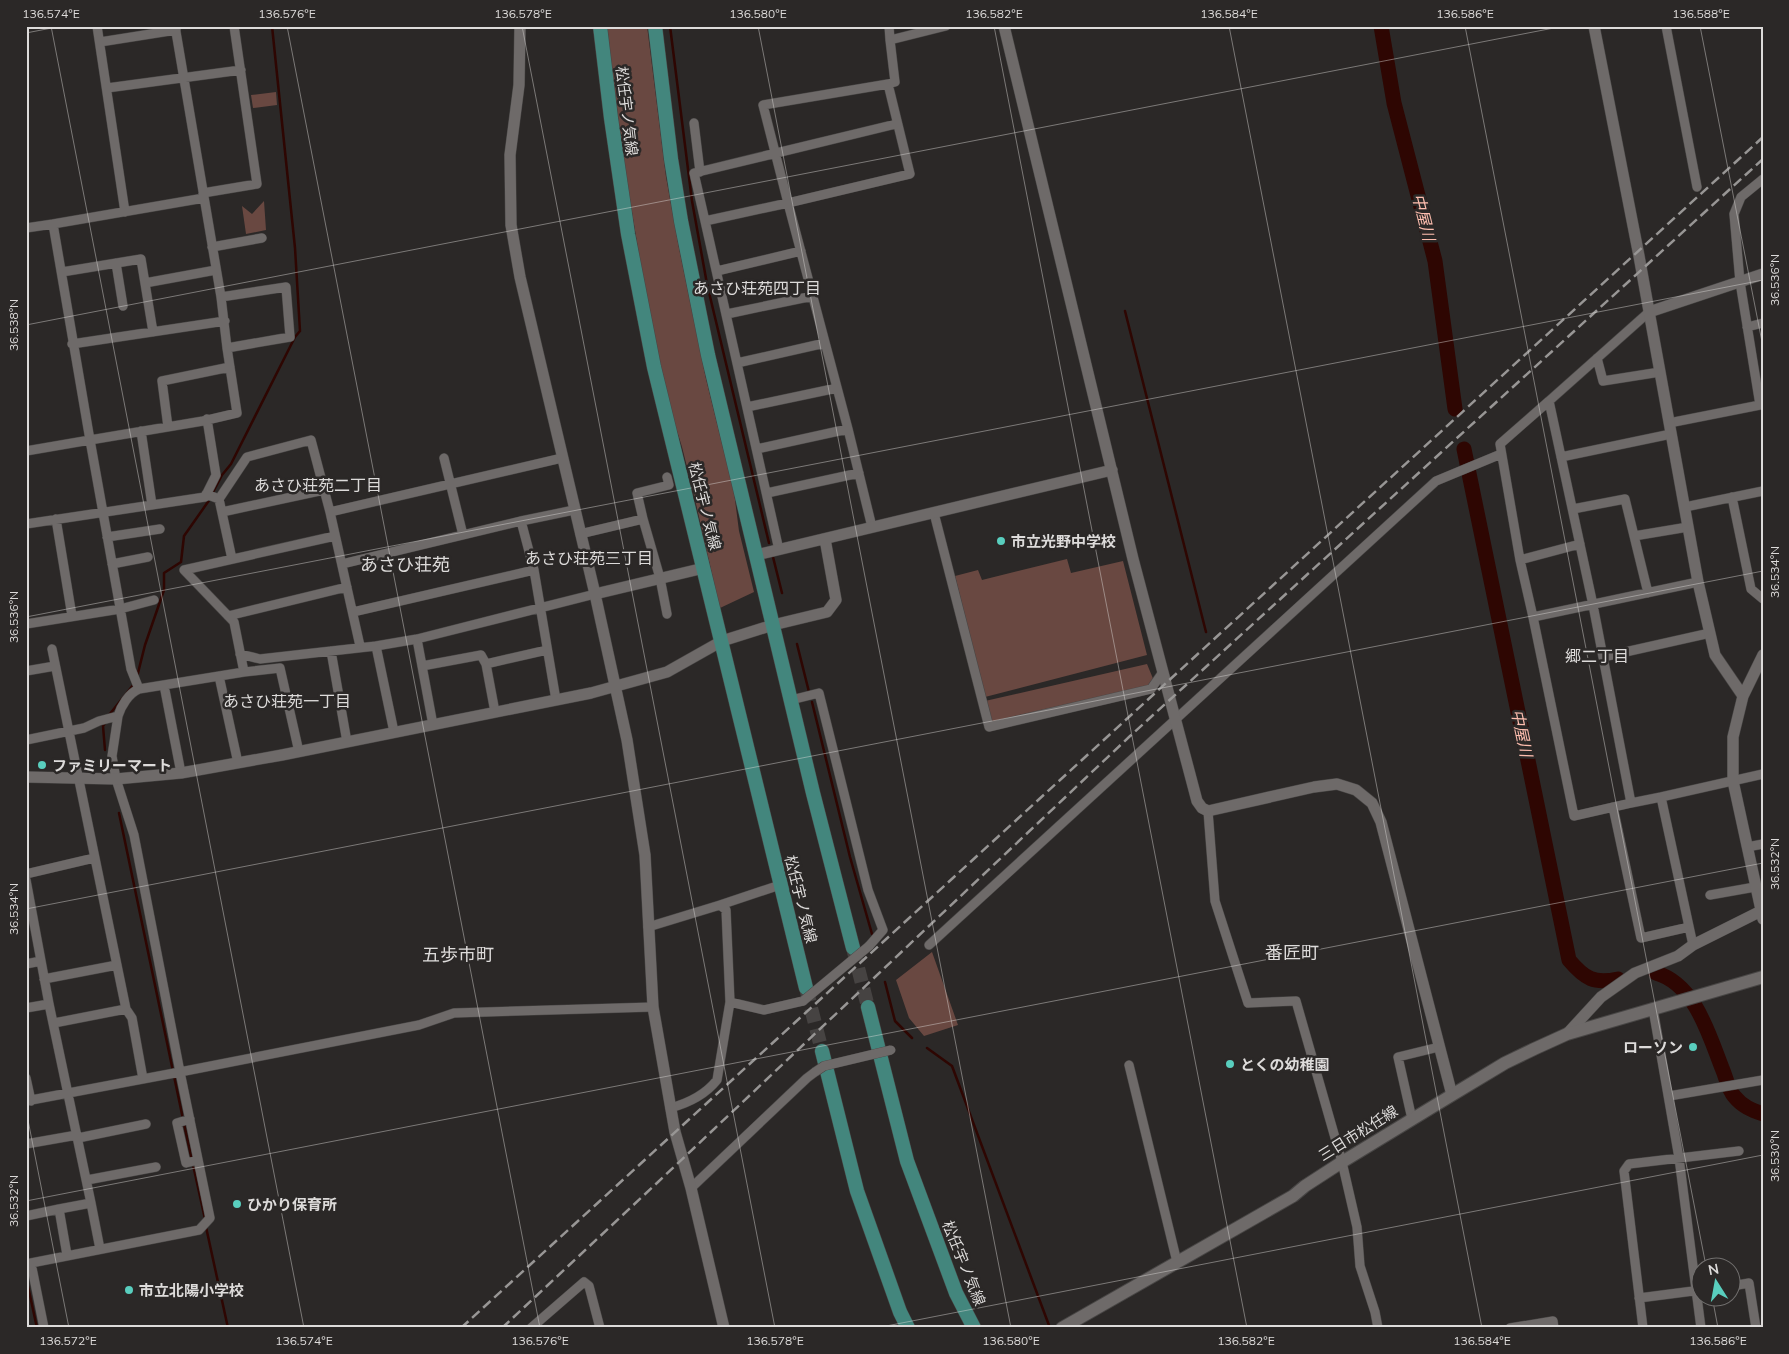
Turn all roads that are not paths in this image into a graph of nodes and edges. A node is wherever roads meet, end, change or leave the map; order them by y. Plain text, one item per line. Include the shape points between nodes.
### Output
1 (97, 26) edge
2 (234, 26) edge
3 (520, 26) edge
4 (600, 26) edge
5 (655, 26) edge
6 (888, 26) edge
7 (1004, 26) edge
8 (1594, 26) edge
9 (1666, 26) edge
10 (940, 27) edge
11 (175, 28) edge
12 (890, 40) junction
13 (100, 42) junction
14 (241, 70) junction
15 (185, 78) junction
16 (888, 84) junction
17 (107, 88) junction
18 (694, 123) dead end
19 (896, 124) junction
20 (775, 154) junction
21 (700, 172) junction
22 (1763, 179) edge
23 (1697, 187) dead end
24 (203, 196) junction
25 (788, 203) junction
26 (125, 212) junction
27 (705, 221) junction
28 (53, 224) junction
29 (26, 228) edge
30 (262, 238) dead end
31 (212, 248) junction
32 (801, 251) junction
33 (116, 263) junction
34 (216, 270) junction
35 (717, 271) junction
36 (62, 272) junction
37 (1763, 274) edge
38 (1740, 282) junction
39 (145, 283) junction
40 (813, 296) junction
41 (221, 297) junction
42 (124, 306) dead end
43 (1649, 312) junction
44 (727, 314) junction
45 (224, 321) junction
46 (1763, 323) edge
47 (1747, 327) junction
48 (153, 332) junction
49 (825, 343) junction
50 (72, 344) junction
51 (227, 348) junction
52 (1597, 358) junction
53 (737, 363) junction
54 (230, 367) junction
55 (1660, 372) junction
56 (837, 388) junction
57 (1549, 400) junction
58 (1761, 404) edge
59 (747, 407) junction
60 (207, 419) junction
61 (168, 427) junction
62 (848, 429) junction
63 (1670, 429) junction
64 (141, 431) junction
65 (90, 440) junction
66 (756, 448) junction
67 (26, 451) edge
68 (1502, 454) junction
69 (1562, 457) junction
70 (444, 458) dead end
71 (562, 458) junction
72 (1112, 470) junction
73 (859, 473) junction
74 (667, 477) dead end
75 (450, 484) junction
76 (324, 490) junction
77 (1763, 491) edge
78 (767, 493) junction
79 (207, 494) junction
80 (1732, 497) junction
81 (218, 498) junction
82 (152, 505) junction
83 (1685, 506) junction
84 (1573, 509) junction
85 (574, 510) junction
86 (103, 512) junction
87 (222, 512) junction
88 (330, 512) junction
89 (934, 513) junction
90 (56, 519) junction
91 (643, 519) junction
92 (521, 521) junction
93 (26, 524) edge
94 (1688, 527) junction
95 (872, 528) junction
96 (160, 529) dead end
97 (580, 534) junction
98 (463, 535) junction
99 (335, 536) junction
100 (1634, 536) junction
101 (108, 538) junction
102 (826, 539) junction
103 (1580, 544) junction
104 (779, 550) junction
105 (756, 554) junction
106 (148, 557) dead end
107 (232, 559) junction
108 (1520, 560) junction
109 (112, 564) junction
110 (342, 564) junction
111 (704, 568) junction
112 (534, 570) junction
113 (660, 578) junction
114 (1698, 582) junction
115 (347, 587) junction
116 (1648, 593) junction
117 (595, 594) junction
118 (154, 600) dead end
119 (1763, 600) edge
120 (1593, 605) junction
121 (120, 609) junction
122 (539, 609) junction
123 (352, 612) junction
124 (667, 614) dead end
125 (72, 616) junction
126 (228, 616) junction
127 (1533, 617) junction
128 (26, 624) edge
129 (772, 624) junction
130 (1710, 633) junction
131 (417, 639) junction
132 (722, 641) junction
133 (360, 646) junction
134 (376, 646) junction
135 (52, 650) dead end
136 (547, 650) junction
137 (331, 651) junction
138 (240, 654) junction
139 (1763, 655) edge
140 (1603, 657) junction
141 (486, 664) junction
142 (55, 666) junction
143 (422, 666) junction
144 (26, 671) edge
145 (244, 672) junction
146 (1164, 672) junction
147 (219, 676) junction
148 (137, 683) junction
149 (164, 685) junction
150 (616, 687) junction
151 (1743, 696) junction
152 (556, 700) junction
153 (791, 700) junction
154 (496, 712) junction
155 (116, 717) junction
156 (1176, 719) junction
157 (433, 725) junction
158 (68, 731) junction
159 (394, 732) junction
160 (26, 740) edge
161 (347, 742) junction
162 (299, 752) junction
163 (238, 763) junction
164 (181, 773) junction
165 (1763, 774) edge
166 (26, 776) edge
167 (78, 779) junction
168 (116, 779) junction
169 (1733, 781) junction
170 (1661, 797) junction
171 (1631, 802) junction
172 (1613, 807) junction
173 (1208, 811) junction
174 (1763, 844) edge
175 (1746, 847) junction
176 (94, 858) junction
177 (26, 874) edge
178 (26, 880) edge
179 (780, 885) junction
180 (1755, 886) junction
181 (1710, 895) dead end
182 (720, 905) junction
183 (1762, 914) edge
184 (30, 924) edge
185 (648, 927) junction
186 (1689, 927) junction
187 (1693, 944) junction
188 (930, 945) dead end
189 (853, 948) tunnel mouth
190 (41, 961) junction
191 (26, 964) edge
192 (117, 965) junction
193 (1763, 977) edge
194 (44, 979) junction
195 (804, 994) junction
196 (730, 1002) junction
197 (49, 1004) junction
198 (653, 1007) junction
199 (868, 1007) tunnel mouth
200 (26, 1008) edge
201 (126, 1009) junction
202 (1653, 1009) junction
203 (54, 1023) junction
204 (1567, 1034) junction
205 (1439, 1047) junction
206 (891, 1050) dead end
207 (822, 1051) tunnel mouth
208 (1129, 1065) dead end
209 (176, 1073) junction
210 (26, 1078) edge
211 (143, 1079) junction
212 (1763, 1080) edge
213 (68, 1093) junction
214 (1452, 1095) junction
215 (1669, 1096) junction
216 (28, 1101) edge
217 (670, 1108) junction
218 (190, 1119) junction
219 (1412, 1119) junction
220 (146, 1124) dead end
221 (77, 1136) junction
222 (26, 1144) edge
223 (1739, 1151) dead end
224 (1679, 1158) junction
225 (198, 1160) junction
226 (1342, 1162) junction
227 (156, 1167) dead end
228 (87, 1180) junction
229 (691, 1188) junction
230 (91, 1203) junction
231 (59, 1209) junction
232 (26, 1216) edge
233 (100, 1249) junction
234 (67, 1255) junction
235 (1694, 1256) edge
236 (1177, 1262) junction
237 (28, 1263) edge
238 (1742, 1284) edge
239 (1692, 1291) edge
240 (1639, 1298) junction
241 (1700, 1306) edge
242 (540, 1324) edge
243 (44, 1328) edge
244 (531, 1328) edge
245 (600, 1328) edge
246 (724, 1328) edge
247 (908, 1328) edge
248 (974, 1328) edge
249 (1062, 1328) edge
250 (1378, 1328) edge
251 (1510, 1328) edge
252 (1554, 1328) edge
253 (1642, 1328) edge
254 (1701, 1328) edge
255 (1756, 1328) edge

1 - 13 street
2 - 14 street
3 - 71 street via 519,85 510,155 511,225
4 - 111 main road, 松任宇ノ気線 via 638,288 654,367
5 - 105 main road via 671,159 692,282
6 - 12 street
7 - 72 street
8 - 43 street
9 - 23 street
10 - 12 street
11 - 13 street
11 - 15 street
12 - 16 street via 895,82
13 - 17 street
14 - 15 street
14 - 24 street via 257,184
15 - 17 street
15 - 24 street
16 - 19 street
16 - 20 street via 763,105
17 - 26 street
18 - 21 street
19 - 20 street
19 - 25 street via 910,174
20 - 21 street
20 - 25 street
21 - 27 street via 694,173
22 - 38 street via 1741,197 1734,214
24 - 26 street
24 - 31 street
25 - 27 street
25 - 32 street
26 - 28 street
27 - 35 street
28 - 29 street
28 - 36 street
30 - 31 street
31 - 34 street
32 - 35 street
32 - 40 street
33 - 36 street
33 - 39 street via 141,259
33 - 42 street
34 - 39 street
34 - 41 street
35 - 44 street
36 - 50 street
37 - 38 street
38 - 43 street
38 - 47 street
39 - 48 street
40 - 44 street
40 - 49 street
41 - 45 street
41 - 51 street via 286,287 290,337
43 - 52 street
43 - 55 street
44 - 53 street
45 - 48 street
45 - 51 street
46 - 47 street
47 - 58 street
48 - 50 street
49 - 53 street
49 - 56 street
50 - 65 street
51 - 54 street
52 - 55 street via 1603,381
52 - 57 street
53 - 59 street
54 - 60 street via 237,413
54 - 61 street via 162,381
55 - 63 street
56 - 59 street
56 - 62 street
57 - 68 street via 1500,444
57 - 69 street
58 - 63 street
59 - 66 street
60 - 61 street
60 - 79 street via 216,475
61 - 64 street
62 - 66 street
62 - 73 street
63 - 69 street
63 - 83 street
64 - 65 street
64 - 82 street
65 - 67 street
65 - 86 street
66 - 78 street
68 - 108 street
68 - 156 street via 1436,481
69 - 84 street
70 - 75 street
71 - 75 street
71 - 85 street
72 - 89 street
72 - 146 street
73 - 78 street
73 - 95 street
74 - 91 street via 668,485 637,493
75 - 88 street
75 - 98 street
76 - 81 street via 311,440 247,457
76 - 87 street
76 - 88 street
77 - 80 street
78 - 104 street
79 - 81 street
79 - 82 street via 205,497
80 - 83 street
80 - 119 street via 1751,589
81 - 87 street
82 - 86 street
83 - 94 street
84 - 100 street via 1626,499
84 - 103 street
85 - 92 street
85 - 97 street
86 - 90 street
86 - 101 street
87 - 107 street
88 - 99 street
89 - 95 street
89 - 146 street via 989,727 1150,690
90 - 93 street
90 - 125 street
91 - 97 street
91 - 113 street
92 - 98 street
92 - 112 street
94 - 100 street
94 - 114 street
95 - 102 street
96 - 101 street
97 - 117 street
98 - 110 street
99 - 107 street
99 - 110 street
100 - 116 street
101 - 109 street
102 - 104 street
102 - 129 street via 836,600 827,612
103 - 108 street
103 - 120 street
104 - 105 street
105 - 129 main road
106 - 109 street
107 - 126 street via 184,570
108 - 127 street
109 - 121 street
110 - 115 street
111 - 113 street
111 - 132 main road, 松任宇ノ気線
112 - 122 street
112 - 123 street
113 - 117 street
113 - 124 street
114 - 116 street
114 - 130 street
115 - 123 street
115 - 126 street
116 - 120 street
117 - 122 street
117 - 150 street
118 - 121 street
120 - 127 street
120 - 140 street
121 - 125 street
121 - 148 street via 131,669
122 - 131 street
122 - 136 street
123 - 133 street
125 - 128 street
126 - 138 street via 234,622
127 - 172 street via 1574,816
129 - 132 street
129 - 153 main road
130 - 140 street
130 - 151 street via 1714,655
131 - 134 street
131 - 143 street
132 - 150 street via 667,672
132 - 179 main road, 松任宇ノ気線
133 - 134 street
133 - 137 street
134 - 159 street
135 - 142 street
136 - 141 street
136 - 152 street
137 - 138 street via 260,659
137 - 161 street
138 - 145 street
139 - 151 street
140 - 171 street
141 - 143 street via 481,655
141 - 154 street
142 - 144 street
142 - 158 street
143 - 157 street
145 - 147 street
145 - 162 street via 280,668
146 - 156 street
147 - 149 street
147 - 163 street
148 - 149 street
148 - 155 street via 135,691
149 - 164 street
150 - 152 street
150 - 185 street via 645,855
151 - 169 street via 1733,737
152 - 154 street
153 - 189 main road
153 - 195 street, bridge via 819,693 868,890 883,930 869,946
154 - 157 street
155 - 158 street
155 - 168 street via 112,756
156 - 173 street via 1197,801
156 - 188 street
157 - 159 street
158 - 160 street
158 - 167 street
159 - 161 street
161 - 162 street
162 - 163 street
163 - 164 street
164 - 168 street
165 - 169 street
166 - 167 street
167 - 168 street
167 - 176 street
168 - 209 street via 134,836
169 - 170 street
169 - 175 street
170 - 171 street
170 - 186 street
171 - 172 street
172 - 186 street via 1641,938
173 - 205 street via 1337,784 1356,790 1372,803 1381,822
173 - 226 street via 1215,901 1248,1003 1296,1001
174 - 175 street
175 - 180 street
176 - 177 street
176 - 192 street
178 - 184 street
179 - 182 street
179 - 195 main road, 松任宇ノ気線
180 - 181 street
180 - 183 street
182 - 185 street
182 - 196 street via 726,910
183 - 187 street
184 - 190 street
185 - 198 street
186 - 187 street
187 - 204 street via 1678,956 1635,973 1601,997
190 - 191 street
190 - 194 street
192 - 194 street
192 - 201 street
193 - 202 main road, 三日市松任線
194 - 197 street
195 - 196 street via 764,1010
196 - 217 street via 717,1080 709,1090
197 - 200 street
197 - 203 street
198 - 209 street via 454,1013 419,1025
198 - 217 street
199 - 248 main road, 松任宇ノ気線 via 907,1161 956,1293
201 - 203 street
201 - 211 street via 132,1018
202 - 204 main road, 三日市松任線
202 - 215 street
203 - 213 street
204 - 214 main road, 三日市松任線 via 1505,1064
205 - 214 street
205 - 219 street via 1398,1057
206 - 229 street, bridge via 824,1066
207 - 247 main road via 858,1191
208 - 236 street
209 - 211 street
209 - 218 street
210 - 216 street
211 - 213 street
212 - 215 street
213 - 216 street
213 - 221 street
214 - 219 main road, 三日市松任線
215 - 224 street
217 - 229 street
218 - 225 street
218 - 225 street via 177,1122 186,1163
219 - 226 main road, 三日市松任線
220 - 221 street
221 - 222 street
221 - 228 street
223 - 224 street
224 - 235 street
224 - 240 street via 1629,1164 1624,1171
225 - 233 street via 210,1218 199,1230
226 - 236 main road, 三日市松任線 via 1293,1196
226 - 250 street via 1357,1227 1360,1266
227 - 228 street
228 - 230 street
229 - 246 street
230 - 231 street
230 - 233 street
231 - 232 street
231 - 234 street
233 - 234 street
234 - 237 street
236 - 249 main road, 三日市松任線
237 - 243 street
238 - 255 street via 1749,1283
239 - 240 street
240 - 253 street
241 - 254 street
242 - 244 street
242 - 245 street via 584,1282 589,1286
251 - 252 street via 1553,1321

